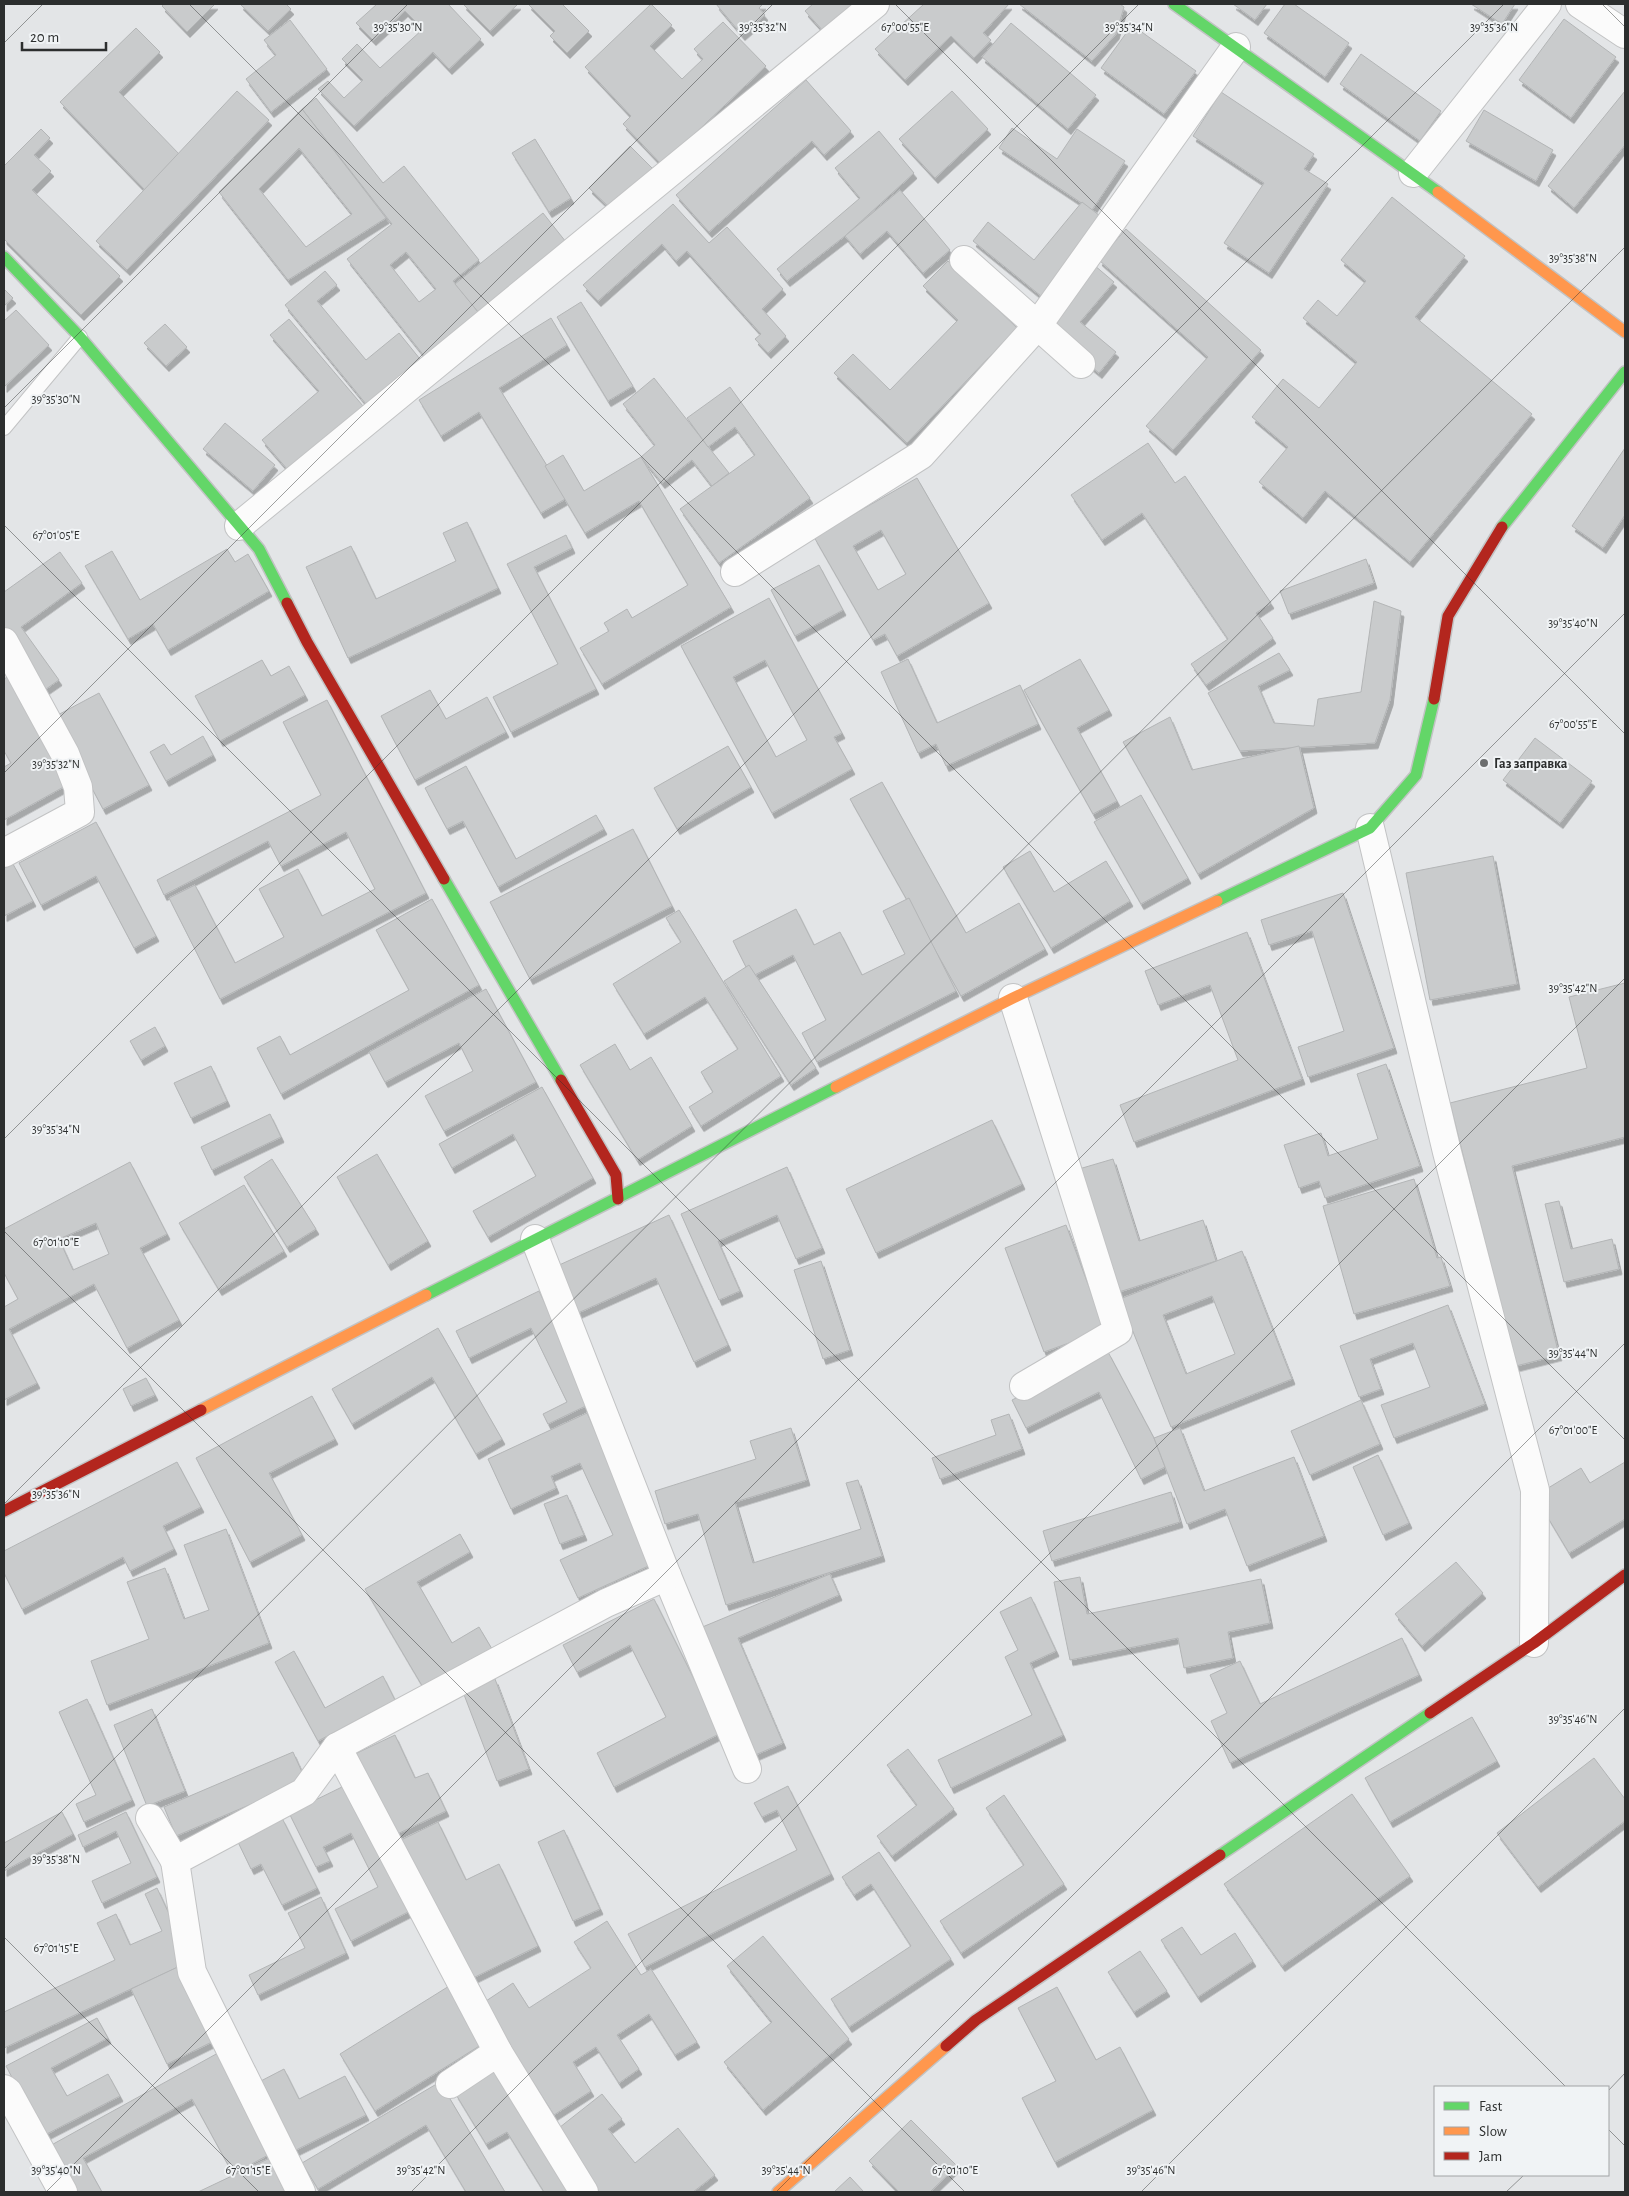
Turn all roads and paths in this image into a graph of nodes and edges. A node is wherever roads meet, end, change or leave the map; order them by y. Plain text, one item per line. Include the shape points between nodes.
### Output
1 (875, 4) edge
2 (1174, 4) edge
3 (1547, 4) edge
4 (1580, 4) edge
5 (1625, 34) edge
6 (1236, 47) junction
7 (1413, 173) junction
8 (4, 256) edge
9 (964, 260) dead end
10 (1037, 326) junction
11 (1625, 332) edge
12 (80, 336) junction
13 (1081, 364) dead end
14 (1625, 372) edge
15 (4, 428) edge
16 (239, 526) junction
17 (734, 572) dead end
18 (4, 642) edge
19 (1370, 828) junction
20 (4, 853) edge
21 (1013, 998) junction
22 (618, 1199) junction
23 (535, 1239) junction
24 (1024, 1386) dead end
25 (4, 1511) edge
26 (1625, 1575) edge
27 (667, 1576) junction
28 (1534, 1643) junction
29 (337, 1747) junction
30 (747, 1769) dead end
31 (150, 1818) dead end
32 (175, 1861) junction
33 (498, 2052) junction
34 (450, 2084) dead end
35 (4, 2090) edge
36 (63, 2192) edge
37 (301, 2192) edge
38 (584, 2192) edge
39 (778, 2192) edge

1 - 16 street
2 - 6 street
3 - 7 street
4 - 5 street
6 - 7 street
6 - 10 street
7 - 11 street
8 - 12 street
9 - 10 street
10 - 13 street
10 - 17 street via 921,455
12 - 15 lane
12 - 16 street
14 - 19 street via 1505,522 1448,616 1435,696 1416,775
16 - 22 street via 258,550 312,651 616,1175
18 - 20 street via 65,754 78,787 80,812
19 - 21 street
19 - 28 street via 1447,1152 1535,1490
21 - 22 street
21 - 24 street via 1118,1331
22 - 23 street
23 - 25 street
23 - 27 street
26 - 28 street
27 - 29 street via 606,1603
27 - 30 street
28 - 39 street via 976,2020
29 - 32 street via 304,1792
29 - 33 street
31 - 32 street
32 - 37 street via 192,1972
33 - 34 street
33 - 38 street
35 - 36 street

